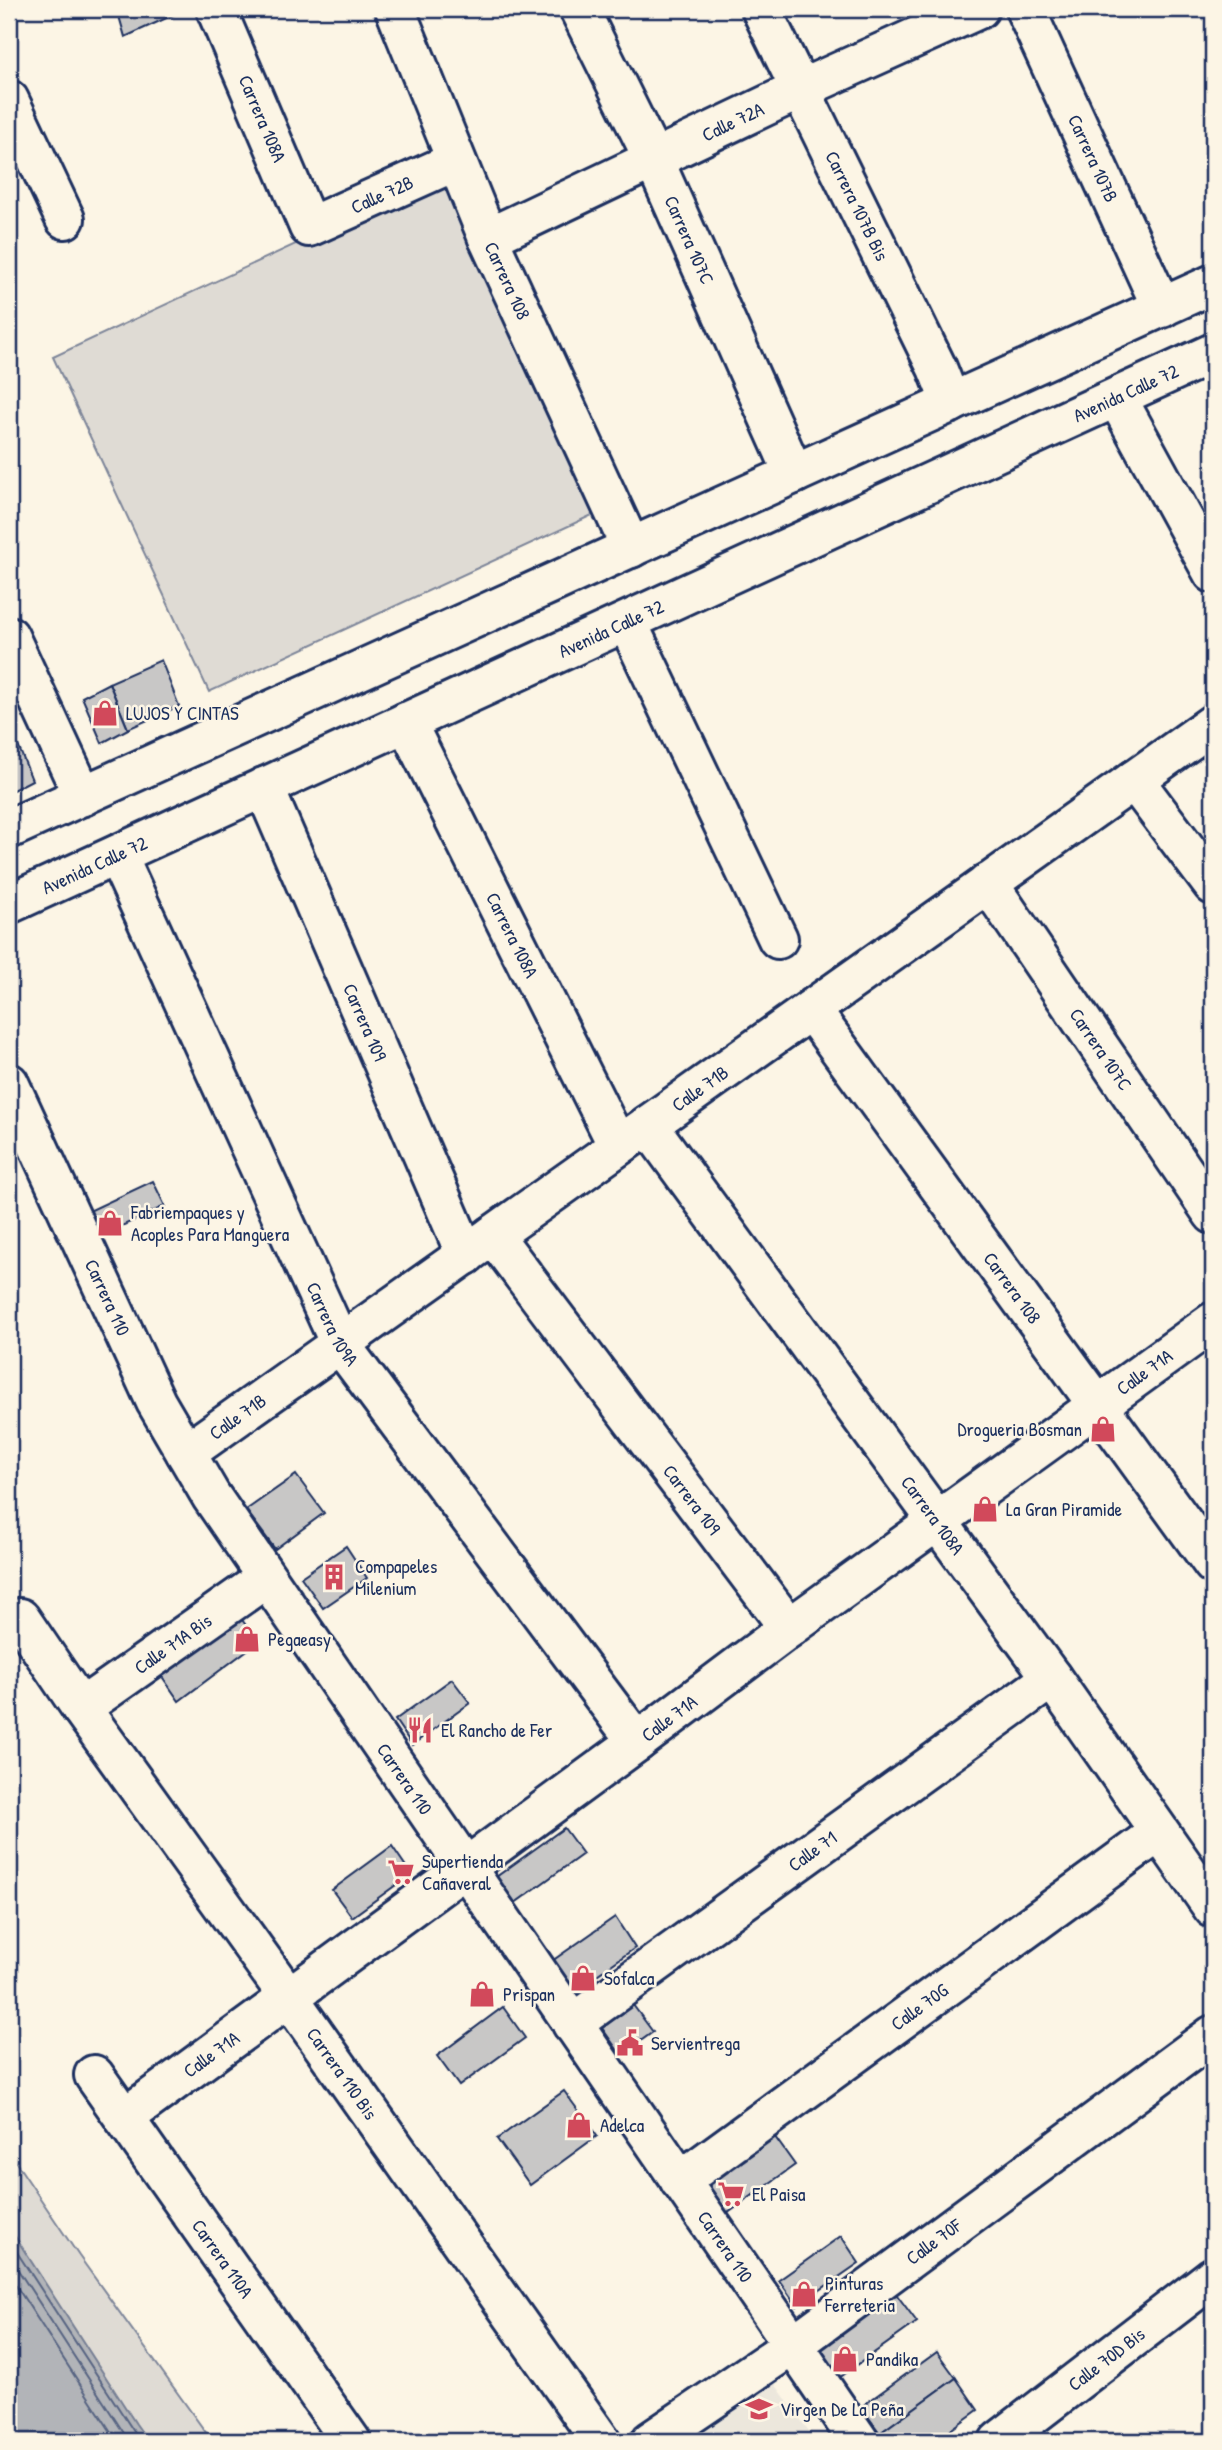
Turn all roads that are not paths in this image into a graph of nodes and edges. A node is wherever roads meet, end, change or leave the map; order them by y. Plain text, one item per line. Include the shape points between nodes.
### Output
1 (216, 9) edge
2 (395, 9) edge
3 (579, 9) edge
4 (761, 9) edge
5 (979, 9) edge
6 (1026, 9) edge
7 (802, 89) junction
8 (9, 100) edge
9 (653, 159) junction
10 (456, 162) junction
11 (65, 219) dead end
12 (309, 227) joint
13 (488, 238) junction
14 (1213, 284) edge
15 (1162, 308) junction
16 (1213, 353) edge
17 (1117, 397) junction
18 (951, 403) junction
19 (794, 474) junction
20 (631, 548) junction
21 (1213, 573) edge
22 (627, 622) junction
23 (9, 636) edge
24 (406, 722) junction
25 (1213, 724) edge
26 (1134, 780) junction
27 (264, 788) junction
28 (83, 796) junction
29 (9, 829) edge
30 (117, 855) junction
31 (988, 883) junction
32 (1213, 886) edge
33 (9, 904) edge
34 (778, 939) dead end
35 (811, 1010) junction
36 (9, 1083) edge
37 (648, 1125) junction
38 (618, 1146) junction
39 (1213, 1214) edge
40 (480, 1245) junction
41 (1213, 1322) edge
42 (340, 1344) junction
43 (1099, 1405) junction
44 (186, 1453) junction
45 (937, 1522) junction
46 (1213, 1564) edge
47 (266, 1578) junction
48 (20, 1618) dead end
49 (789, 1628) junction
50 (1052, 1678) junction
51 (81, 1708) junction
52 (637, 1742) junction
53 (1158, 1832) junction
54 (465, 1868) junction
55 (1213, 1908) edge
56 (288, 1996) junction
57 (572, 2024) junction
58 (1213, 2035) edge
59 (94, 2075) dead end
60 (124, 2118) junction
61 (680, 2181) junction
62 (1213, 2277) edge
63 (793, 2345) junction
64 (351, 2441) edge
65 (601, 2441) edge
66 (650, 2441) edge
67 (859, 2441) edge
68 (999, 2441) edge

1 - 12 street, Carrera 108A
2 - 10 street, Carrera 108
3 - 9 street, Carrera 107C
4 - 7 street, Carrera 107B Bis
5 - 7 street, Calle 72A
6 - 15 street, Carrera 107B
7 - 9 street, Calle 72A
7 - 18 street, Carrera 107B Bis
8 - 11 street
9 - 13 street, Calle 72A
9 - 19 street, Carrera 107C
10 - 12 street, Calle 72B
10 - 13 street, Carrera 108
13 - 20 street, Carrera 108
14 - 15 street
15 - 18 street
16 - 17 street, Avenida Calle 72
17 - 21 street
17 - 22 street, Avenida Calle 72
18 - 19 street
19 - 20 street
20 - 28 street
22 - 24 street, Avenida Calle 72
22 - 34 street
23 - 28 street
24 - 27 street, Avenida Calle 72
24 - 38 street, Carrera 108A
25 - 26 street, Calle 71B
26 - 31 street, Calle 71B
26 - 32 street
27 - 30 street, Avenida Calle 72
27 - 40 street, Carrera 109
28 - 29 street
30 - 33 street, Avenida Calle 72
30 - 42 street, Carrera 109A
31 - 35 street, Calle 71B
31 - 39 street, Carrera 107C
35 - 37 street, Calle 71B
35 - 43 street, Carrera 108
36 - 44 street, Carrera 110 via 156,1402
37 - 38 street, Calle 71B
37 - 45 street, Carrera 108A
38 - 40 street, Calle 71B
40 - 42 street, Calle 71B
40 - 49 street, Carrera 109
41 - 43 street, Calle 71A
42 - 44 street, Calle 71B
42 - 52 street, Carrera 109A
43 - 45 street, Calle 71A
43 - 46 street, Carrera 108
44 - 47 street, Carrera 110
45 - 49 street, Calle 71A
45 - 50 street, Carrera 108A
47 - 51 street, Calle 71A Bis
47 - 54 street, Carrera 110
48 - 51 street, Carrera 110 Bis
49 - 52 street, Calle 71A
50 - 53 street, Carrera 108A
50 - 57 street, Calle 71
51 - 56 street, Carrera 110 Bis
52 - 54 street, Calle 71A
53 - 55 street, Carrera 108A
53 - 61 street, Calle 70G
54 - 56 street, Calle 71A
54 - 57 street, Carrera 110
56 - 60 street, Calle 71A
56 - 65 street, Carrera 110 Bis
57 - 61 street, Carrera 110
58 - 63 street, Calle 70F
59 - 60 street, Carrera 110A
60 - 64 street, Carrera 110A
61 - 63 street, Carrera 110
62 - 68 street, Calle 70D Bis
63 - 66 street, Calle 70F
63 - 67 street, Carrera 110

